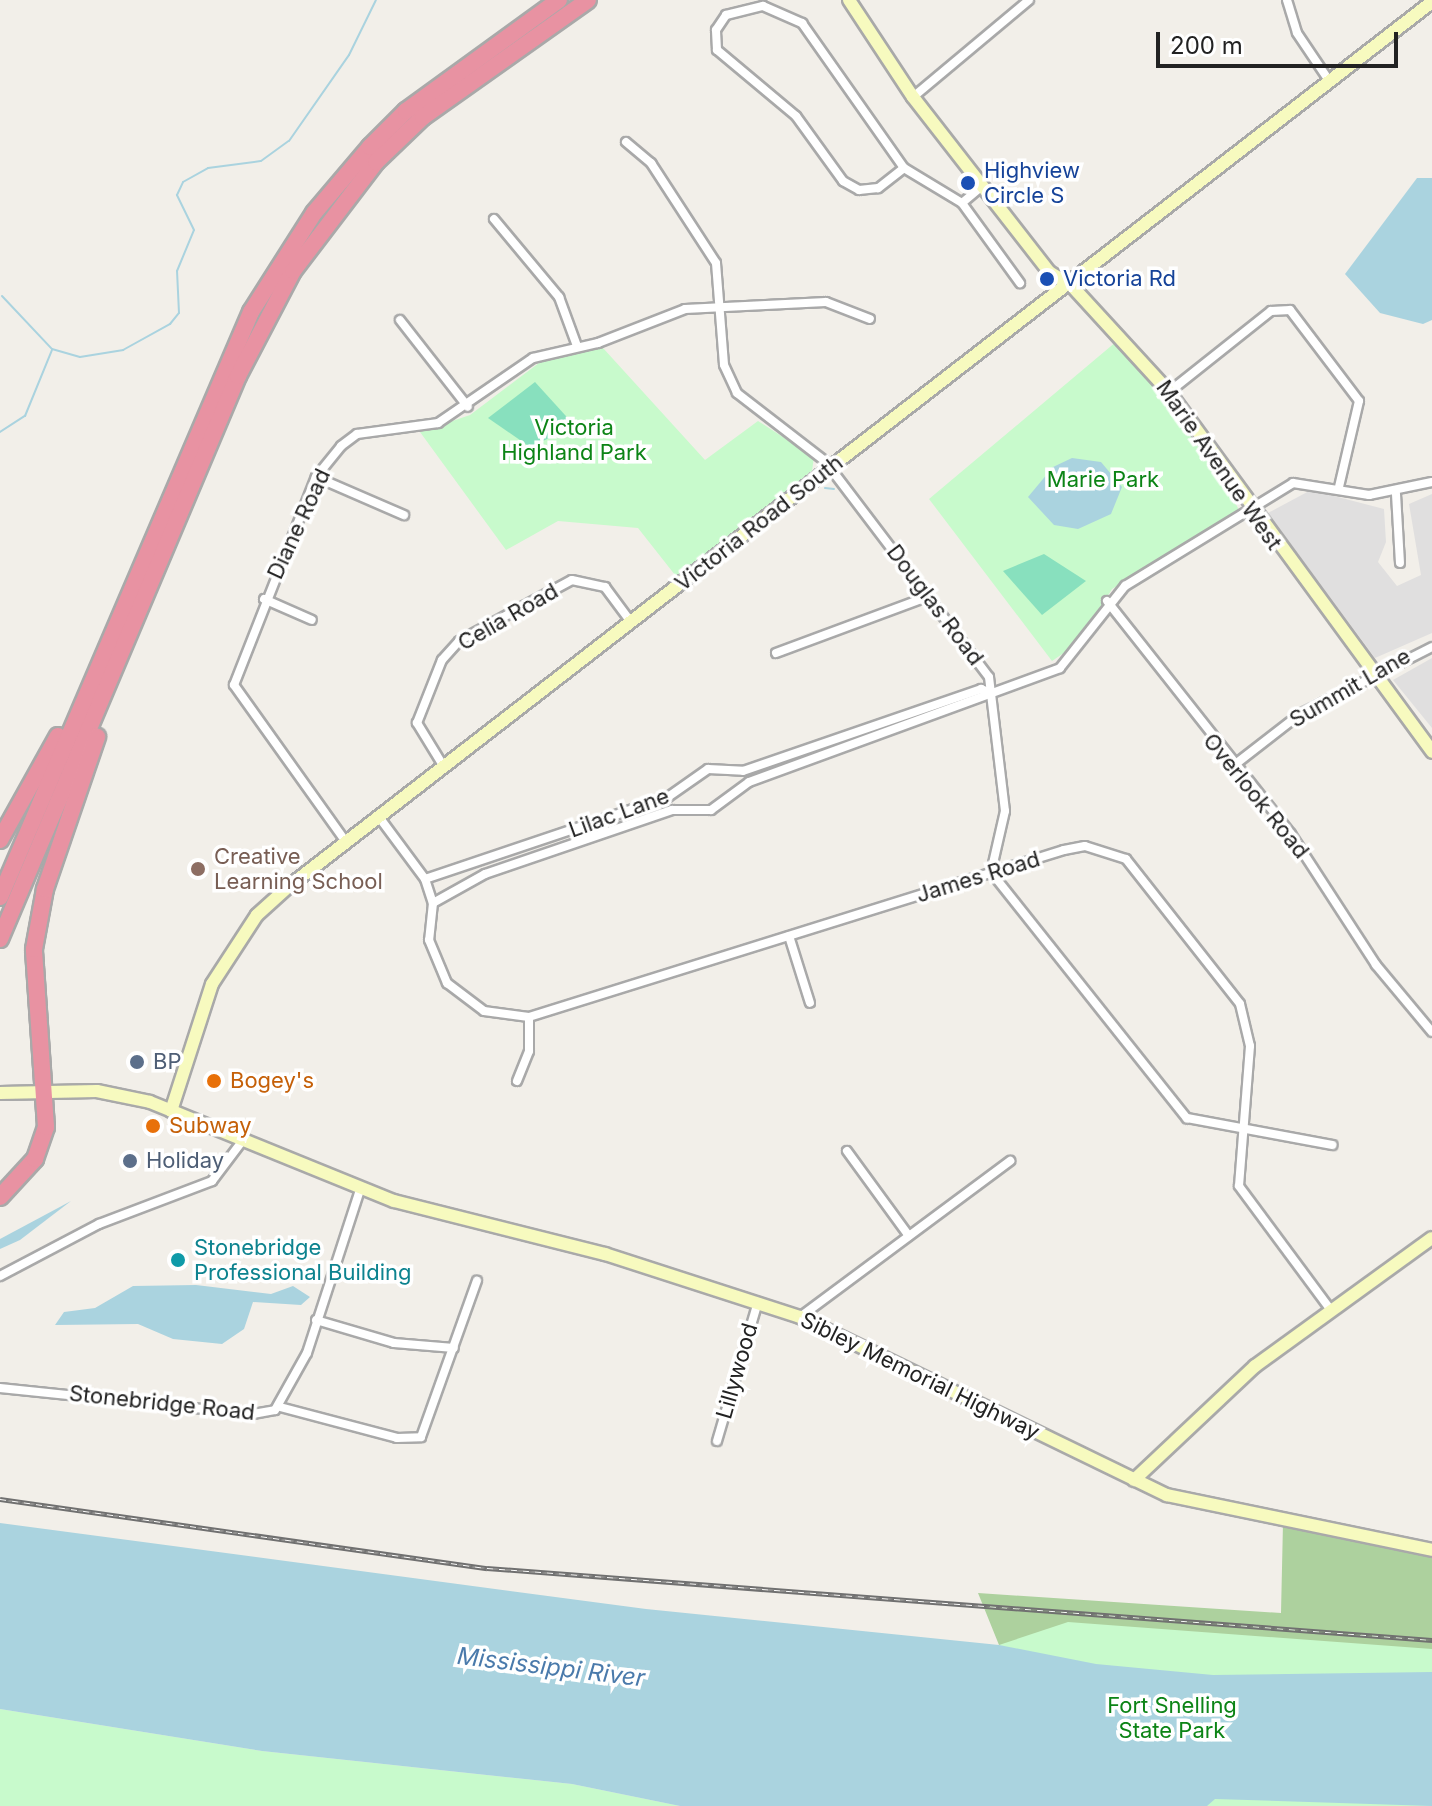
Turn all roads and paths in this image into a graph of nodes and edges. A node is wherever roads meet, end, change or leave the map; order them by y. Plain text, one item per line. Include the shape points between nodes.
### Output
1 (559, 0) edge
2 (588, 0) edge
3 (849, 0) edge
4 (1029, 0) edge
5 (1287, 0) edge
6 (1432, 2) edge
7 (1330, 82) junction
8 (913, 97) junction
9 (626, 142) dead end
10 (904, 168) junction
11 (982, 186) junction
12 (962, 203) junction
13 (494, 219) dead end
14 (1020, 283) dead end
15 (1071, 285) junction
16 (719, 307) junction
17 (870, 319) dead end
18 (400, 320) dead end
19 (577, 346) junction
20 (1169, 392) junction
21 (468, 407) junction
22 (830, 468) junction
23 (316, 477) junction
24 (1432, 482) edge
25 (1339, 487) junction
26 (1396, 494) junction
27 (1252, 510) junction
28 (404, 515) dead end
29 (1400, 563) dead end
30 (929, 596) junction
31 (264, 599) junction
32 (1107, 601) junction
33 (312, 620) dead end
34 (631, 622) junction
35 (131, 633) junction
36 (108, 642) junction
37 (1432, 647) edge
38 (776, 653) dead end
39 (1374, 676) junction
40 (991, 693) junction
41 (1432, 752) edge
42 (1233, 766) junction
43 (444, 767) junction
44 (379, 817) junction
45 (0, 840) edge
46 (346, 842) junction
47 (991, 872) junction
48 (425, 879) junction
49 (0, 897) edge
50 (433, 903) junction
51 (789, 936) junction
52 (0, 939) edge
53 (810, 1003) dead end
54 (529, 1017) junction
55 (1432, 1032) edge
56 (517, 1081) dead end
57 (47, 1088) junction
58 (0, 1093) edge
59 (171, 1111) junction
60 (1241, 1132) junction
61 (243, 1140) junction
62 (1333, 1145) dead end
63 (847, 1151) dead end
64 (1010, 1161) dead end
65 (361, 1187) junction
66 (0, 1197) edge
67 (909, 1236) junction
68 (1431, 1239) edge
69 (0, 1276) edge
70 (477, 1281) dead end
71 (758, 1302) junction
72 (1330, 1309) junction
73 (800, 1317) junction
74 (316, 1320) junction
75 (454, 1348) junction
76 (0, 1388) edge
77 (280, 1407) junction
78 (717, 1441) dead end
79 (1134, 1480) junction
80 (1432, 1550) edge

1 - 36 highway via 406,111 314,213 251,312
2 - 35 highway via 423,117 327,222 267,315
3 - 8 street, Marie Avenue West
4 - 8 street
5 - 7 street via 1297,33
6 - 7 street, Victoria Road South
7 - 15 street, Victoria Road South
8 - 11 street, Marie Avenue West
9 - 16 street, Douglas Road via 651,163 704,241 716,263
10 - 10 street via 878,188 859,190 843,181 796,116 717,50 716,30 726,15 763,6 802,23
10 - 12 street
11 - 12 street
11 - 15 street, Marie Avenue West via 1049,272
12 - 14 street
13 - 19 street via 559,297
15 - 20 street, Marie Avenue West
15 - 22 street, Victoria Road South
16 - 17 street, Diane Road via 826,302
16 - 19 street, Diane Road via 662,315
16 - 22 street, Douglas Road via 724,365 737,393 758,416 808,443
18 - 21 street
19 - 21 street, Diane Road via 533,358
20 - 25 street via 1271,311 1290,310 1359,401
20 - 27 street, Marie Avenue West
21 - 23 street, Diane Road via 438,423 357,434
22 - 30 street, Douglas Road
22 - 34 street, Victoria Road South
23 - 28 street
23 - 31 street, Diane Road
24 - 26 street
25 - 26 street, Lilac Lane
25 - 27 street, Lilac Lane via 1293,483
26 - 29 street
27 - 32 street, Lilac Lane
27 - 39 street, Marie Avenue West
30 - 38 street
30 - 40 street, Douglas Road via 978,656
31 - 33 street
31 - 46 street, Diane Road via 234,685
32 - 40 street, Lilac Lane via 1078,654
32 - 42 street, Overlook Road
34 - 43 street, Victoria Road South
34 - 43 street, Celia Road via 605,587 572,580 459,641 442,660 417,723
35 - 52 highway
35 - 57 highway via 38,919 32,1001
36 - 45 highway
36 - 49 highway
37 - 39 street, Summit Lane
39 - 41 street, Marie Avenue West
39 - 42 street, Summit Lane via 1300,714
40 - 47 street, Douglas Road via 1005,811
40 - 48 street, Lilac Lane via 981,689 743,771 708,769 668,797
40 - 50 street, Lilac Lane via 749,782 711,810 672,810 485,874
42 - 55 street, Overlook Road
43 - 44 street, Victoria Road South
44 - 46 street, Victoria Road South
44 - 48 street
46 - 59 street, Victoria Road South via 257,915 233,949 212,984
47 - 51 street, James Road
47 - 60 street via 1164,1097 1187,1118
47 - 60 street, James Road via 1085,846 1126,859 1142,874 1228,986 1247,1024
48 - 50 street
50 - 54 street via 429,940 447,983 484,1011
51 - 53 street
51 - 54 street, James Road
54 - 56 street via 529,1051
57 - 58 street, Sibley Memorial Highway
57 - 59 street, Sibley Memorial Highway via 97,1091
57 - 66 highway via 43,1143
59 - 61 street, Sibley Memorial Highway
60 - 62 street
60 - 72 street via 1239,1186 1251,1210
61 - 65 street, Sibley Memorial Highway
61 - 69 street via 212,1181 99,1224
63 - 67 street
64 - 67 street
65 - 71 street, Sibley Memorial Highway
65 - 74 street, Stonebridge Road
67 - 73 street
68 - 72 street
70 - 75 street
71 - 73 street, Sibley Memorial Highway
71 - 78 street, Lillywood
72 - 79 street via 1248,1372
73 - 79 street, Sibley Memorial Highway
74 - 75 street via 394,1343
74 - 77 street, Stonebridge Road
75 - 77 street via 427,1430 417,1439
76 - 77 street, Stonebridge Road via 259,1415
79 - 80 street, Sibley Memorial Highway via 1198,1504

